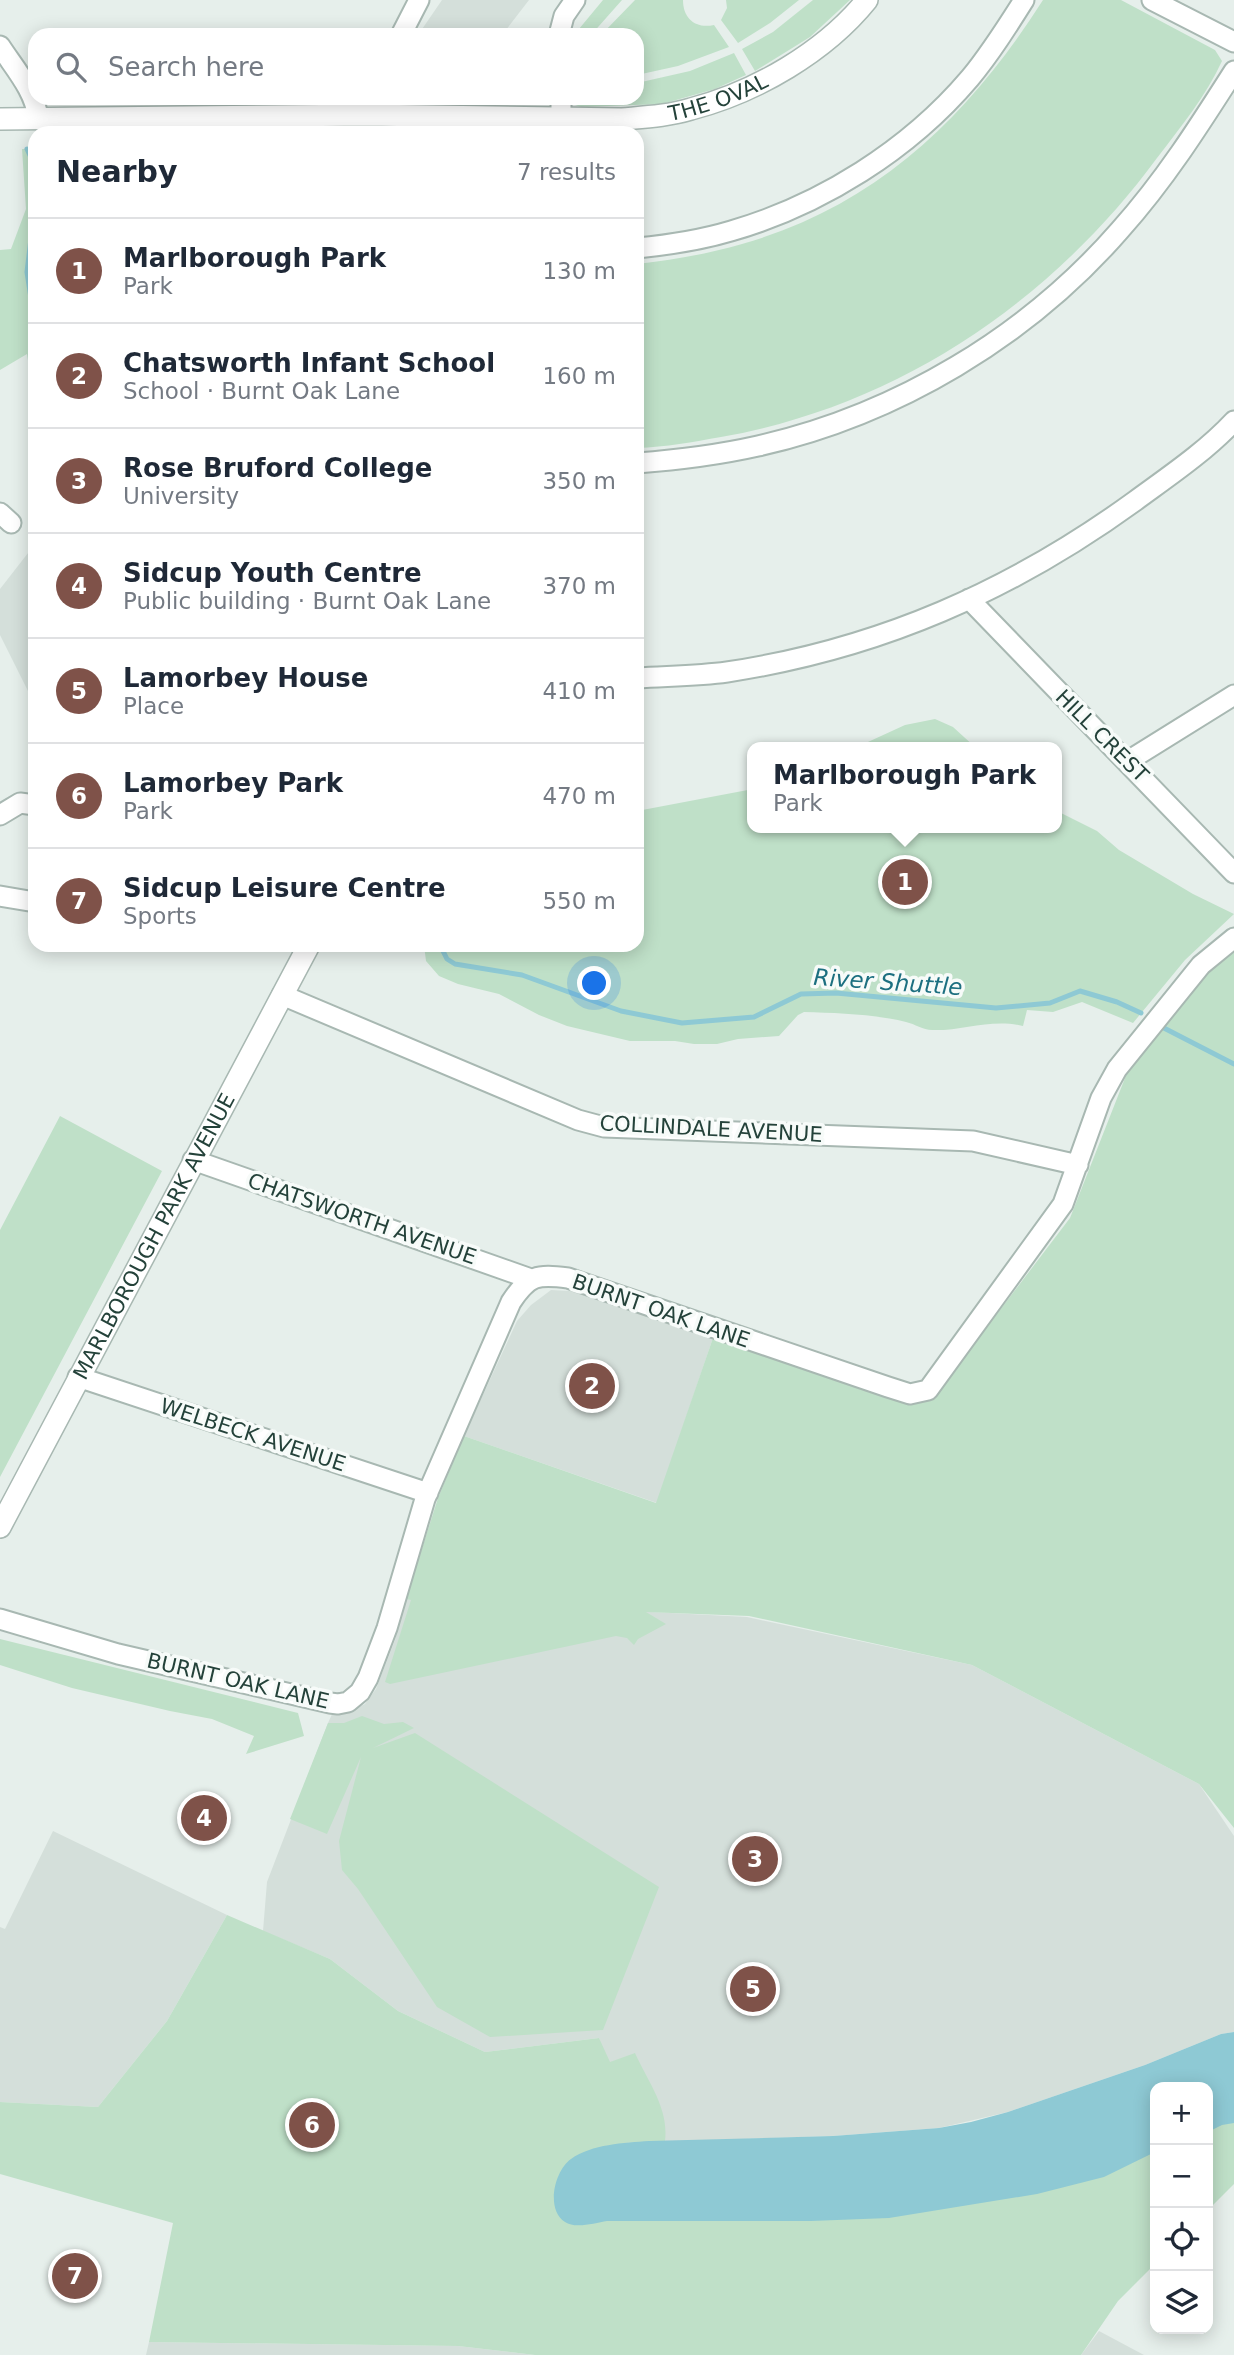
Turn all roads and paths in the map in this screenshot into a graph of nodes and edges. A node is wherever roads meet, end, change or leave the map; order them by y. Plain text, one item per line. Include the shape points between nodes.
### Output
1 (419, 0) edge
2 (575, 0) edge
3 (867, 0) edge
4 (1024, 0) edge
5 (1152, 0) edge
6 (405, 28) edge
7 (561, 28) edge
8 (1234, 42) edge
9 (0, 46) edge
10 (1234, 71) edge
11 (28, 89) edge
12 (36, 105) edge
13 (561, 108) edge
14 (38, 118) junction
15 (0, 119) edge
16 (492, 125) edge
17 (644, 247) edge
18 (1234, 421) edge
19 (644, 462) edge
20 (969, 599) junction
21 (644, 678) edge
22 (1234, 695) edge
23 (1128, 761) junction
24 (28, 804) edge
25 (0, 815) edge
26 (1234, 873) edge
27 (0, 896) edge
28 (28, 901) edge
29 (1234, 938) edge
30 (305, 952) edge
31 (282, 995) junction
32 (193, 1160) junction
33 (1078, 1165) junction
34 (531, 1279) junction
35 (78, 1377) junction
36 (428, 1493) junction
37 (0, 1528) edge
38 (0, 1619) edge

1 - 6 street
2 - 7 street
3 - 13 street, THE OVAL via 845,24 802,57 716,102 622,119
4 - 17 street via 969,79 907,138 860,173 751,225
5 - 8 street
9 - 11 street
10 - 19 street via 1188,144 1120,230 1065,287 997,340 920,385 845,420 728,453
12 - 14 street
13 - 16 street, THE OVAL
14 - 15 street, THE OVAL
14 - 16 street, THE OVAL via 332,115
18 - 20 street via 1180,468 1089,534
20 - 21 street via 839,648 726,672
20 - 23 street, HILL CREST
22 - 23 street
23 - 26 street, HILL CREST
24 - 25 street via 20,803
27 - 28 street
29 - 33 street, BURNT OAK LANE via 1202,965 1117,1069 1101,1098
30 - 31 street, MARLBOROUGH PARK AVENUE
31 - 32 street, MARLBOROUGH PARK AVENUE
31 - 33 street, COLLINDALE AVENUE via 604,1127 973,1141
32 - 34 street, CHATSWORTH AVENUE
32 - 35 street, MARLBOROUGH PARK AVENUE
33 - 34 street, BURNT OAK LANE via 1066,1199 1049,1226 933,1387 916,1394 568,1278
34 - 36 street, BURNT OAK LANE via 511,1302
35 - 36 street, WELBECK AVENUE
35 - 37 street, MARLBOROUGH PARK AVENUE
36 - 38 street, BURNT OAK LANE via 376,1658 360,1692 345,1703 118,1654

